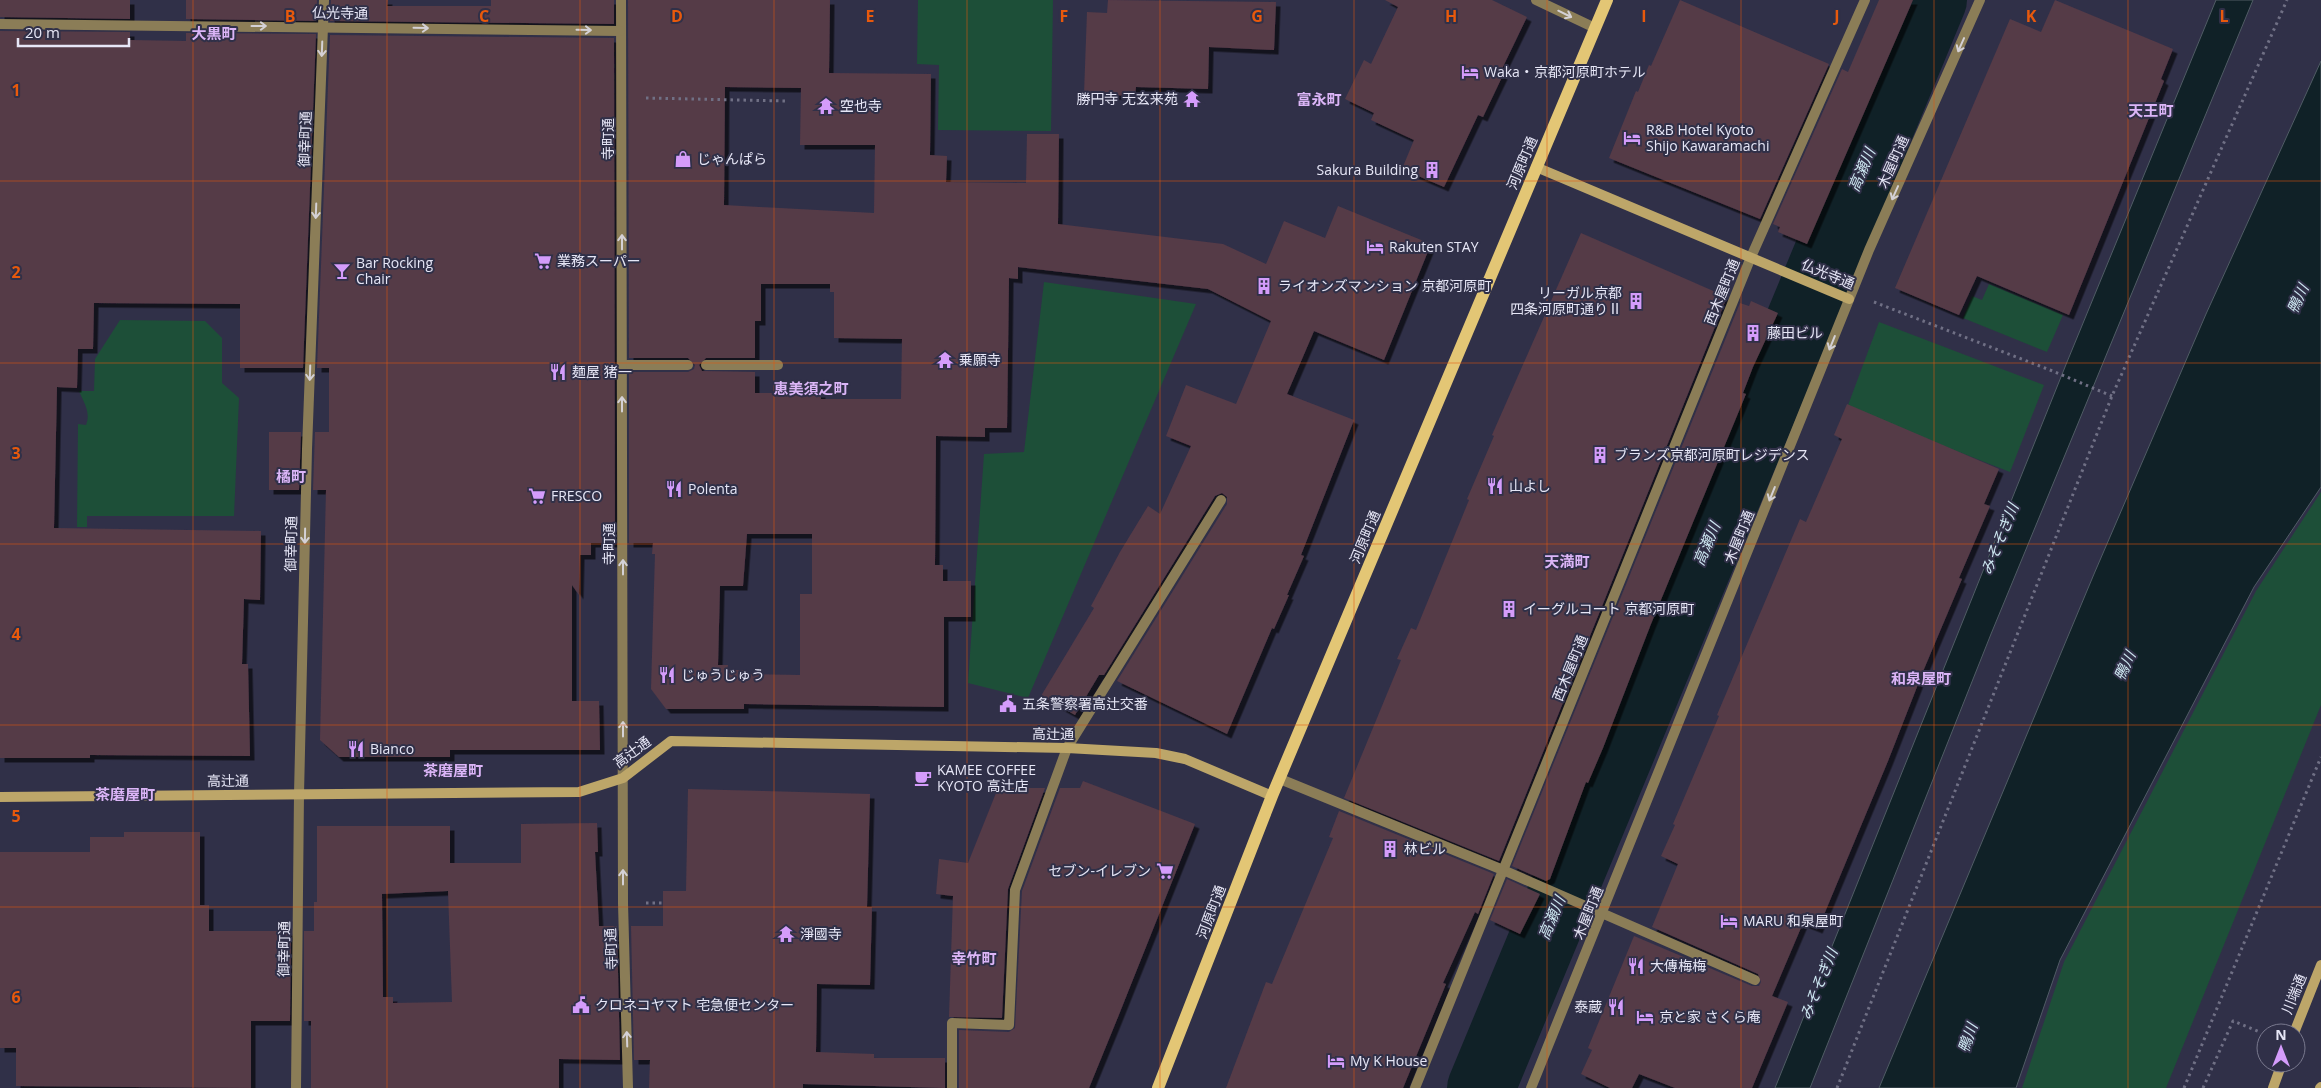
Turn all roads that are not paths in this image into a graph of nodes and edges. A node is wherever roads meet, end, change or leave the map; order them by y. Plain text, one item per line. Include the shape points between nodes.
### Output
1 (324, 0) edge
2 (621, 0) edge
3 (1536, 0) edge
4 (1607, 0) edge
5 (1865, 0) edge
6 (1980, 0) edge
7 (0, 24) edge
8 (322, 26) junction
9 (1595, 28) junction
10 (620, 31) junction
11 (1536, 167) junction
12 (1750, 257) junction
13 (1849, 299) junction
14 (622, 365) junction
15 (688, 365) dead end
16 (706, 365) dead end
17 (778, 365) dead end
18 (1221, 500) dead end
19 (1067, 748) junction
20 (623, 778) junction
21 (1280, 778) junction
22 (299, 794) junction
23 (1272, 796) junction
24 (0, 797) edge
25 (1503, 870) junction
26 (1603, 913) junction
27 (2321, 965) edge
28 (1755, 980) dead end
29 (2298, 1023) edge
30 (2278, 1073) edge
31 (296, 1088) edge
32 (628, 1088) edge
33 (952, 1088) edge
34 (1158, 1088) edge
35 (1415, 1088) edge
36 (1531, 1088) edge
37 (2273, 1088) edge

1 - 8 street, 御幸町通
2 - 10 street, 寺町通
3 -> 9 street
4 - 9 main road, 河原町通
5 - 12 street, 西木屋町通
6 -> 13 street, 木屋町通
7 -> 8 street, 仏光寺通
8 -> 10 street, 仏光寺通
8 -> 22 street, 御幸町通
9 - 11 main road, 河原町通
14 -> 10 street, 寺町通
11 - 12 street, 仏光寺通
11 - 21 main road, 河原町通
12 - 13 street, 仏光寺通
12 - 25 street, 西木屋町通
13 -> 26 street, 木屋町通
14 - 15 street
20 -> 14 street, 寺町通
16 - 17 street
18 - 19 street
19 - 20 street, 高辻通 via 671,741
19 - 23 street, 高辻通 via 1137,751 1178,758
19 - 33 street via 1015,890 1008,1025 952,1024
20 - 22 street, 高辻通 via 578,792
32 -> 20 street, 寺町通
21 - 23 main road, 河原町通
21 - 25 street
22 - 24 street, 高辻通
22 - 31 street, 御幸町通
23 - 34 main road, 河原町通
25 - 26 street
25 - 35 street, 西木屋町通
26 - 28 street
26 - 36 street, 木屋町通
27 - 29 street, 川端通
30 - 37 street

